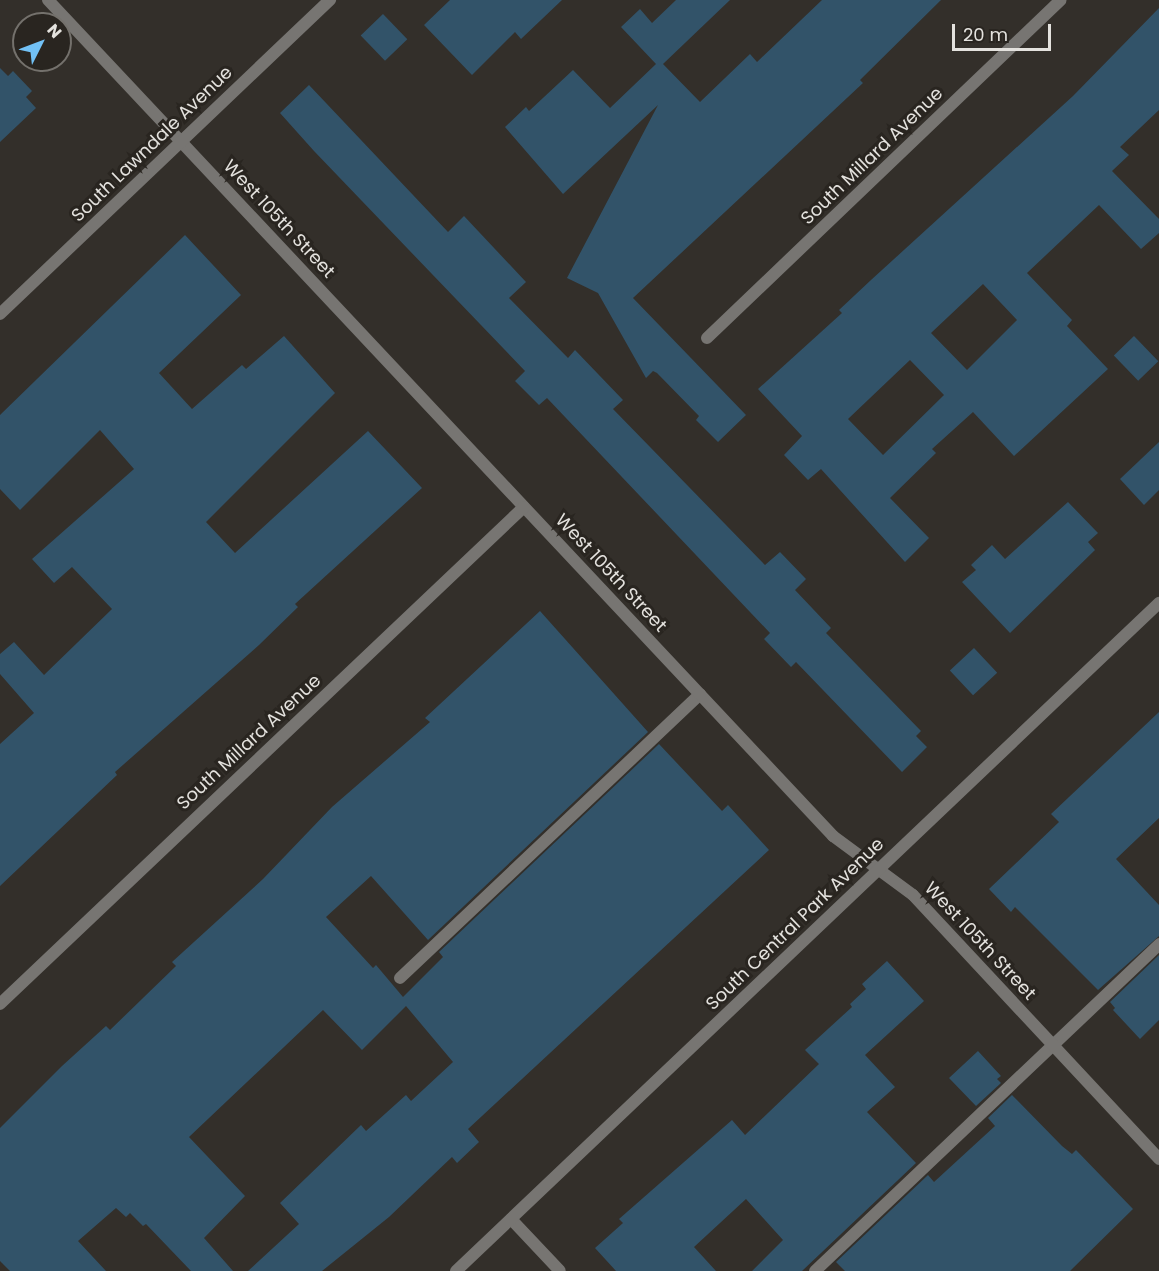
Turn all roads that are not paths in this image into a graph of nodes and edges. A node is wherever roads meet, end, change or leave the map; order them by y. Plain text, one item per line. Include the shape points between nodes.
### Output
1 (48, 0) edge
2 (330, 0) edge
3 (1061, 0) edge
4 (181, 142) junction
5 (0, 314) edge
6 (707, 338) dead end
7 (524, 507) junction
8 (1159, 603) edge
9 (700, 694) junction
10 (878, 871) junction
11 (1159, 944) edge
12 (400, 978) dead end
13 (0, 1004) edge
14 (1053, 1045) junction
15 (1159, 1159) edge
16 (511, 1219) junction
17 (456, 1271) edge
18 (560, 1271) edge
19 (815, 1271) edge

1 - 4 street, West 105th Street
2 - 4 street, South Lawndale Avenue
3 - 6 street, South Millard Avenue
4 - 5 street, South Lawndale Avenue
4 - 7 street, West 105th Street
7 - 9 street, West 105th Street
7 - 13 street, South Millard Avenue
8 - 10 street, South Central Park Avenue
9 - 10 street, West 105th Street via 833,836
9 - 12 street
10 - 14 street, West 105th Street via 913,895
10 - 16 street, South Central Park Avenue
11 - 14 street
14 - 15 street, West 105th Street
14 - 19 street
16 - 17 street, South Central Park Avenue
16 - 18 street

